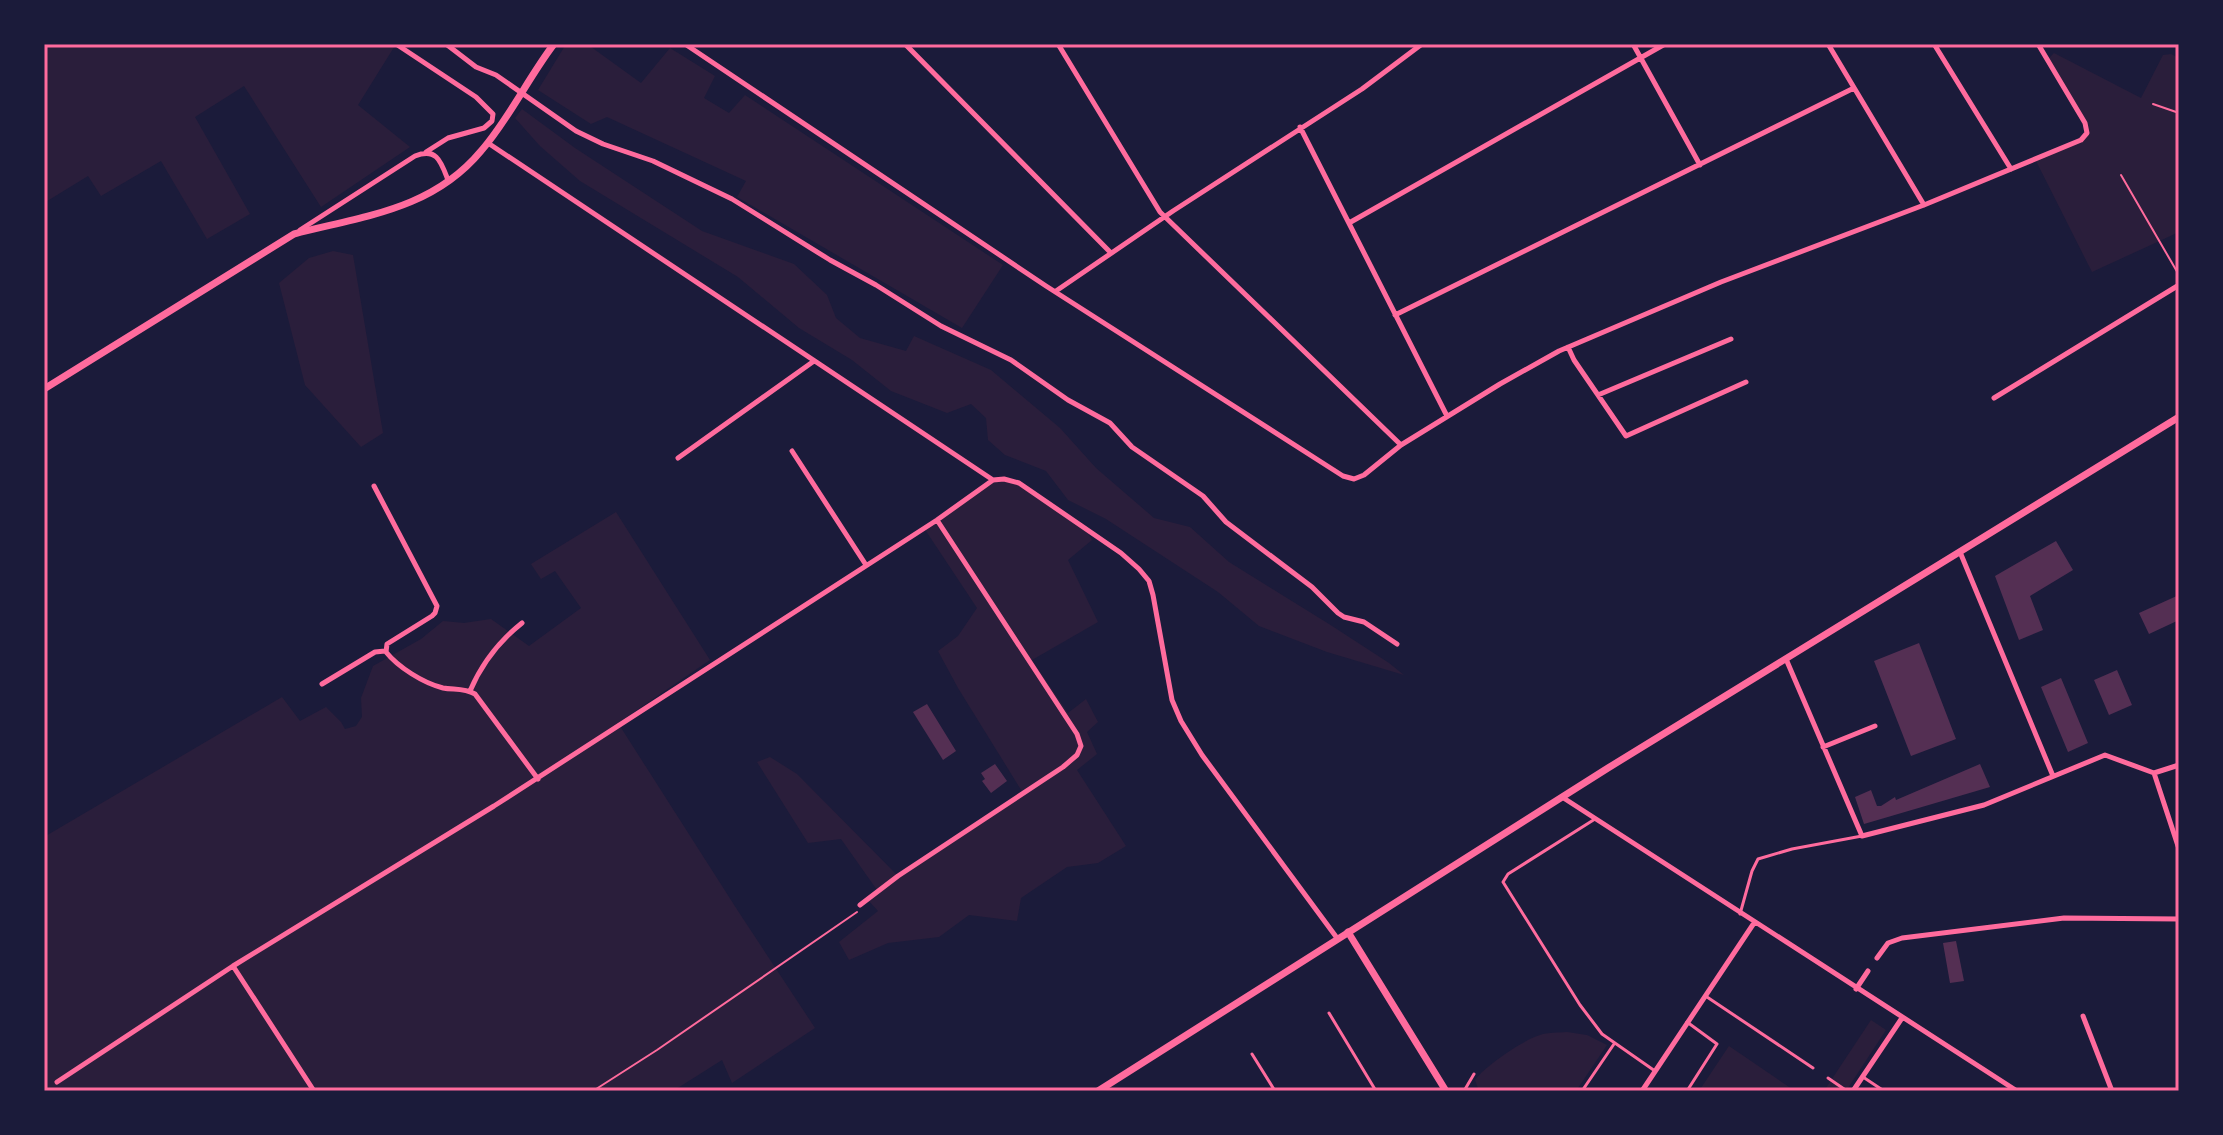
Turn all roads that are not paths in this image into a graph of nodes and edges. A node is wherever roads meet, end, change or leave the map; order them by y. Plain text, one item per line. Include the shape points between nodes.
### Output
1 (396, 44) edge
2 (446, 44) edge
3 (554, 44) edge
4 (685, 44) edge
5 (905, 44) edge
6 (1058, 44) edge
7 (1422, 44) edge
8 (1633, 44) edge
9 (1665, 44) edge
10 (1828, 44) edge
11 (1934, 44) edge
12 (2038, 44) edge
13 (1641, 57) junction
14 (1854, 88) junction
15 (1300, 127) junction
16 (488, 143) junction
17 (426, 152) junction
18 (1700, 165) junction
19 (2011, 169) junction
20 (449, 181) junction
21 (1924, 205) junction
22 (1164, 217) junction
23 (1349, 223) junction
24 (294, 234) junction
25 (1111, 253) junction
26 (2179, 285) edge
27 (1056, 291) junction
28 (1395, 315) junction
29 (1731, 339) dead end
30 (1568, 347) junction
31 (814, 361) junction
32 (1746, 382) dead end
33 (44, 389) edge
34 (1598, 395) junction
35 (1994, 398) dead end
36 (1447, 416) junction
37 (2179, 417) edge
38 (1401, 445) junction
39 (792, 451) dead end
40 (678, 458) dead end
41 (993, 480) junction
42 (374, 486) dead end
43 (937, 520) junction
44 (1960, 551) junction
45 (866, 565) junction
46 (522, 623) dead end
47 (1397, 644) dead end
48 (385, 651) junction
49 (1786, 658) junction
50 (322, 684) dead end
51 (470, 691) junction
52 (1875, 726) dead end
53 (1823, 747) junction
54 (2179, 765) edge
55 (2154, 773) junction
56 (2053, 776) junction
57 (538, 779) junction
58 (1562, 797) junction
59 (1595, 819) junction
60 (1862, 836) junction
61 (2179, 849) edge
62 (860, 907) road end
63 (1740, 914) junction
64 (2179, 919) edge
65 (1754, 923) junction
66 (1348, 932) junction
67 (1337, 938) junction
68 (1877, 958) dead end
69 (233, 966) junction
70 (1868, 971) dead end
71 (1856, 989) junction
72 (1705, 996) junction
73 (1329, 1013) dead end
74 (2083, 1016) dead end
75 (1902, 1018) junction
76 (1687, 1022) junction
77 (1614, 1044) junction
78 (1252, 1054) dead end
79 (1813, 1068) dead end
80 (1655, 1071) junction
81 (1474, 1074) dead end
82 (1863, 1077) junction
83 (1828, 1078) dead end
84 (57, 1082) dead end
85 (314, 1091) edge
86 (1098, 1091) edge
87 (1275, 1091) edge
88 (1376, 1091) edge
89 (1446, 1091) edge
90 (1464, 1091) edge
91 (1582, 1091) edge
92 (1642, 1091) edge
93 (1687, 1091) edge
94 (1847, 1091) edge
95 (1853, 1091) edge
96 (1884, 1091) edge
97 (2017, 1091) edge
98 (2112, 1091) edge

1 - 17 street via 493,114 484,128 448,138
2 - 47 street via 576,131 732,199 941,326 1011,360 1110,423 1132,447 1203,496 1226,522 1338,613 1364,622
3 - 16 main road
4 - 27 street
5 - 25 street
6 - 22 street
7 - 15 street
8 - 13 street
9 - 13 street
10 - 14 street
11 - 19 street
12 - 19 street via 2087,133 2074,144
13 - 18 street
13 - 23 street
14 - 18 street
14 - 21 street
15 - 22 street
15 - 23 street
16 - 20 main road
16 - 31 street
17 - 20 street via 439,160
17 - 24 street
18 - 28 street
19 - 21 street
20 - 24 main road via 386,212
21 - 30 street
22 - 25 street
22 - 38 street
23 - 28 street
24 - 33 main road
25 - 27 street
26 - 35 street
27 - 38 street via 1343,476 1364,475
28 - 36 street
29 - 34 street
30 - 34 street
30 - 36 street
31 - 40 street
31 - 41 street
32 - 34 street via 1626,436
36 - 38 street
37 - 44 main road
39 - 45 street
41 - 43 street
41 - 67 street via 1019,483 1121,553 1149,581 1172,700 1181,721
42 - 48 street via 437,606
43 - 45 street
43 - 62 street via 1077,734 1080,751
44 - 49 main road
44 - 56 street
45 - 57 street
46 - 51 street via 492,651
48 - 50 street
48 - 51 street via 424,680
49 - 53 street
49 - 58 main road
51 - 57 street
52 - 53 street
53 - 60 street
54 - 55 street
55 - 56 street via 2105,755
55 - 61 street
56 - 60 street via 1984,805
57 - 69 street
58 - 59 street
58 - 66 main road
59 - 63 street
59 - 77 lane via 1504,879 1580,1005
60 - 63 lane via 1758,859
63 - 65 street
64 - 68 street via 2008,923 1902,938 1888,943
65 - 71 street
65 - 72 street
66 - 67 main road
66 - 89 main road
67 - 86 main road
69 - 84 street
69 - 85 street
70 - 71 street
71 - 75 street
72 - 76 street
72 - 79 lane
73 - 88 lane
74 - 98 street
75 - 82 street
75 - 97 street
76 - 80 street
76 - 93 lane via 1717,1044
77 - 80 lane
77 - 91 lane
78 - 87 lane
80 - 92 street
81 - 90 lane
82 - 95 street
82 - 96 lane
83 - 94 lane

